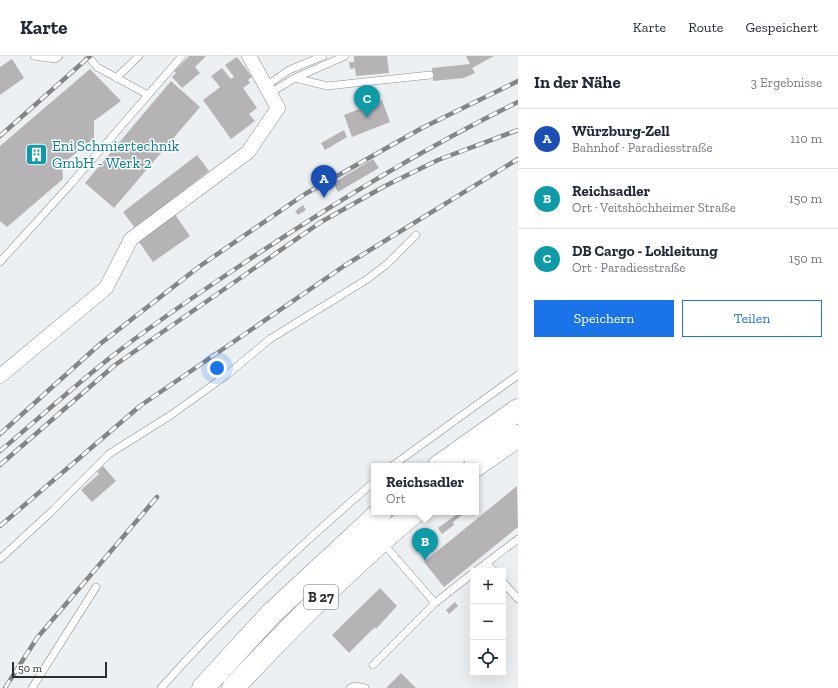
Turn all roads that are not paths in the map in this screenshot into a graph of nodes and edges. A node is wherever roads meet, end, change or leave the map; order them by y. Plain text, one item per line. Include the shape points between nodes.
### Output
1 (34, 56) edge
2 (59, 56) edge
3 (88, 56) edge
4 (139, 56) edge
5 (182, 56) edge
6 (249, 56) edge
7 (345, 56) edge
8 (321, 57) edge
9 (430, 75) dead end
10 (116, 78) junction
11 (295, 78) junction
12 (268, 89) junction
13 (148, 95) junction
14 (416, 235) dead end
15 (0, 262) edge
16 (518, 375) edge
17 (0, 376) edge
18 (518, 410) edge
19 (518, 436) edge
20 (396, 463) edge
21 (443, 463) edge
22 (479, 463) edge
23 (371, 485) edge
24 (378, 515) edge
25 (411, 515) edge
26 (518, 539) edge
27 (381, 541) junction
28 (0, 559) edge
29 (486, 563) junction
30 (480, 568) edge
31 (491, 568) edge
32 (470, 575) edge
33 (506, 585) edge
34 (96, 587) dead end
35 (518, 599) edge
36 (435, 603) junction
37 (373, 665) dead end
38 (32, 688) edge
39 (161, 688) edge
40 (202, 688) edge
41 (233, 688) edge
42 (350, 688) edge
43 (365, 688) edge

1 - 2 lane via 55,59
3 - 10 lane via 97,67
4 - 10 lane
5 - 13 lane
6 - 12 street
7 - 11 lane
8 - 12 lane via 289,70
9 - 11 lane via 327,86
10 - 13 lane
11 - 12 lane
12 - 17 street via 278,108 248,152 131,240 106,288
13 - 15 lane
14 - 28 lane via 366,280 270,339 209,388 109,454
16 - 20 lane
18 - 21 highway
19 - 22 highway
23 - 39 lane via 319,529 208,636
24 - 40 highway, B 27 via 271,614
25 - 27 highway, B 27
26 - 29 lane
27 - 36 lane
27 - 41 highway, B 27 via 292,625
29 - 30 lane
29 - 31 lane
32 - 36 lane
33 - 35 lane
34 - 38 lane
36 - 37 lane
42 - 43 lane

